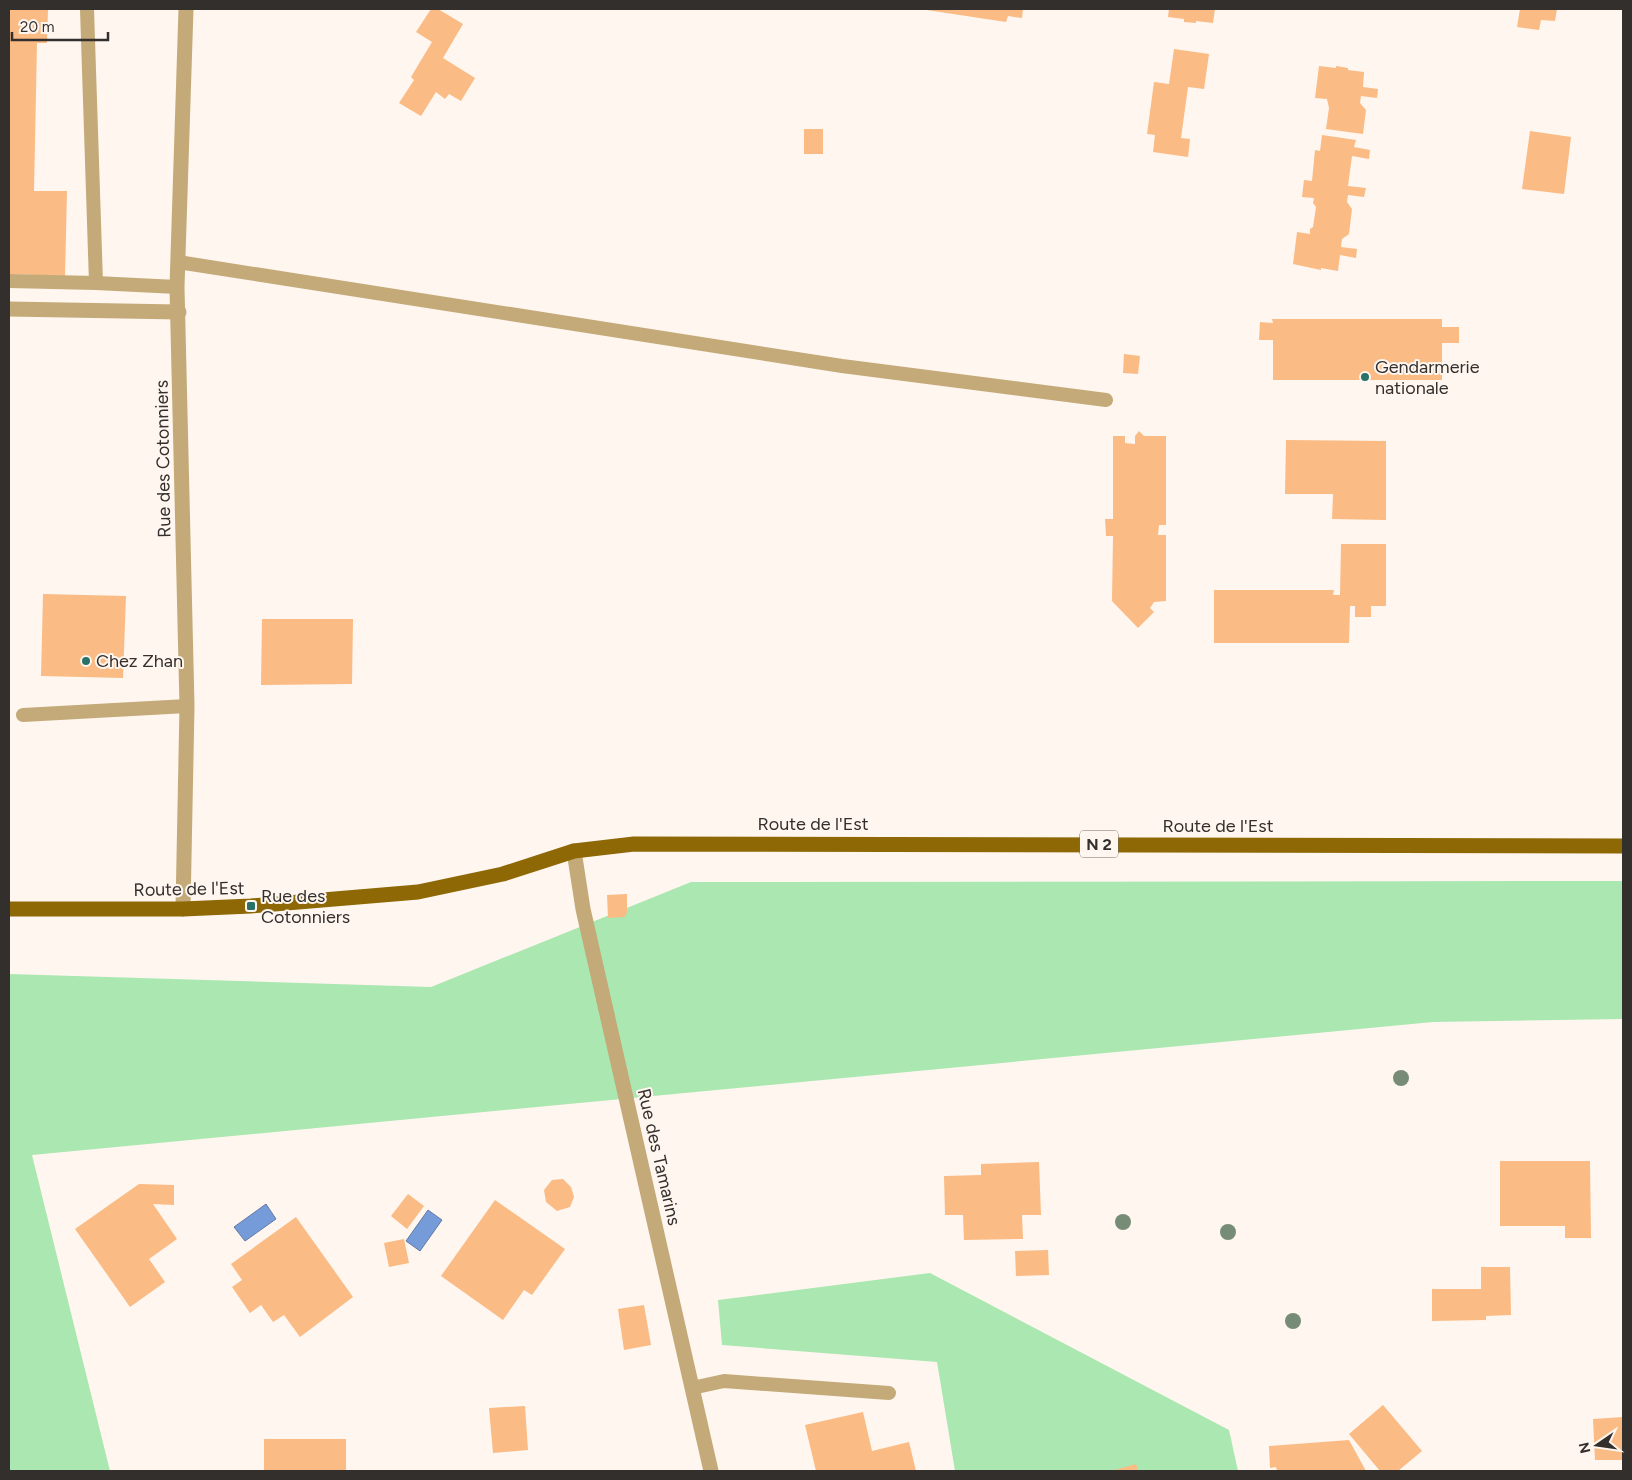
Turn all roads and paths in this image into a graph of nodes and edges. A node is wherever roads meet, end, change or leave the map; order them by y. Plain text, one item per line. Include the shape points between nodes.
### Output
1 (88, 9) edge
2 (186, 9) edge
3 (178, 262) junction
4 (9, 281) edge
5 (96, 283) junction
6 (177, 287) junction
7 (9, 309) edge
8 (179, 312) junction
9 (1106, 400) dead end
10 (187, 706) junction
11 (23, 715) dead end
12 (1623, 846) edge
13 (574, 851) junction
14 (9, 909) edge
15 (183, 909) junction
16 (692, 1388) junction
17 (889, 1393) dead end
18 (711, 1471) edge

1 - 5 lane
2 - 3 street, Rue des Cotonniers
3 - 6 street, Rue des Cotonniers
3 - 9 lane via 842,366
4 - 5 lane
5 - 6 lane
6 - 8 street, Rue des Cotonniers
7 - 8 street
8 - 10 street, Rue des Cotonniers
10 - 11 lane
10 - 15 street, Rue des Cotonniers
12 - 13 main road, Route de l'Est / N 2 via 634,844
13 - 15 main road, Route de l'Est / N 2 via 504,874 418,892
13 - 16 street, Rue des Tamarins via 583,909
14 - 15 main road, Route de l'Est / N 2
16 - 17 lane via 724,1380
16 - 18 street, Rue des Tamarins

